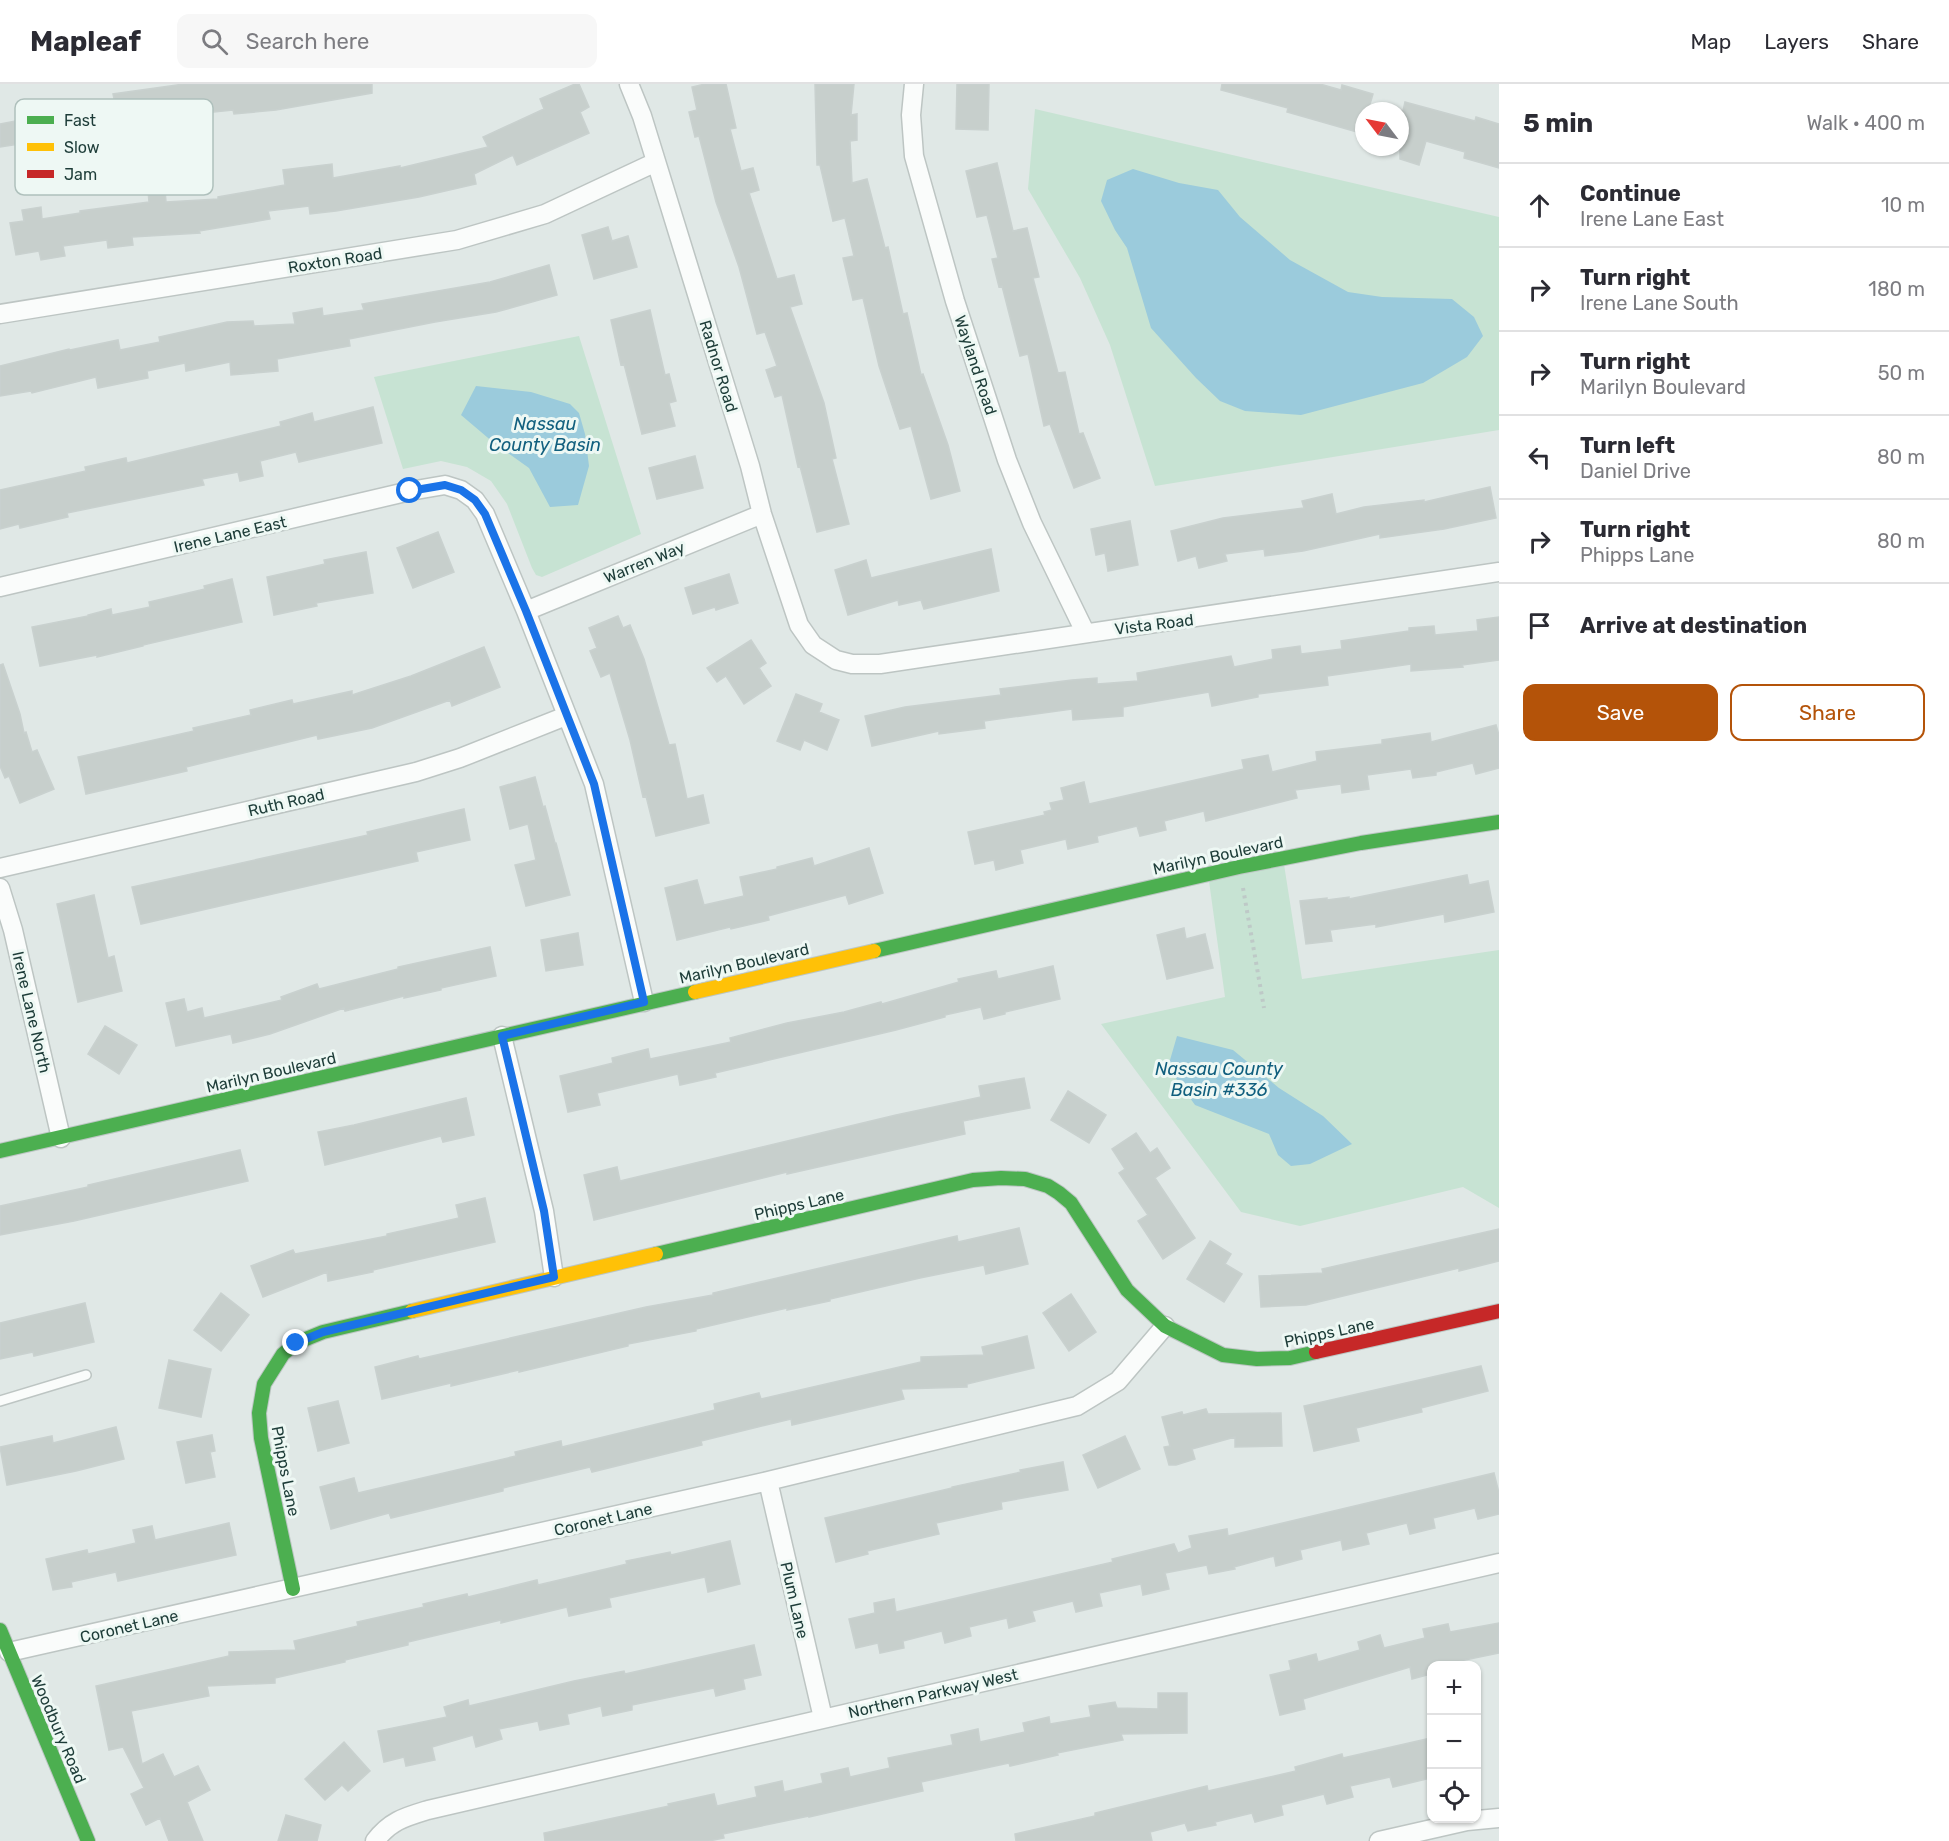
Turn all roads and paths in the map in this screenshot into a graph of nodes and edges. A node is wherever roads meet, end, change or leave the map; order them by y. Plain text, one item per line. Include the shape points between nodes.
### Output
1 (630, 84) edge
2 (914, 84) edge
3 (656, 162) junction
4 (0, 314) edge
5 (762, 513) junction
6 (1499, 572) edge
7 (0, 587) edge
8 (526, 611) junction
9 (1085, 632) junction
10 (813, 645) joint
11 (567, 716) junction
12 (1499, 822) edge
13 (1239, 867) junction
14 (0, 868) edge
15 (0, 888) edge
16 (644, 1002) junction
17 (1264, 1008) dead end
18 (502, 1036) junction
19 (61, 1138) junction
20 (0, 1151) edge
21 (554, 1277) junction
22 (1499, 1311) edge
23 (1165, 1326) junction
24 (86, 1375) dead end
25 (0, 1401) edge
26 (768, 1481) junction
27 (1499, 1563) edge
28 (293, 1589) junction
29 (0, 1630) edge
30 (9, 1653) junction
31 (823, 1718) junction
32 (1499, 1818) edge
33 (87, 1841) edge
34 (375, 1841) edge
35 (1379, 1841) edge

1 - 3 street, Radnor Road
2 - 9 street, Wayland Road via 914,156 955,301 1007,460 1032,523
3 - 4 street, Roxton Road via 546,214 457,240
3 - 5 street, Radnor Road
5 - 8 street, Warren Way
5 - 10 street, Radnor Road via 799,625
6 - 9 street, Vista Road
7 - 8 street, Irene Lane East via 445,485 475,500 485,514
8 - 11 street
9 - 10 street, Vista Road via 880,664 836,660
11 - 14 street, Ruth Road via 416,772
11 - 16 street via 594,784
12 - 13 street, Marilyn Boulevard
13 - 16 street, Marilyn Boulevard
13 - 17 path
15 - 19 street, Irene Lane North
16 - 18 street, Marilyn Boulevard
18 - 19 street, Marilyn Boulevard
18 - 21 street via 544,1211
19 - 20 street, Marilyn Boulevard
21 - 23 street, Phipps Lane via 973,1180 1013,1177 1042,1182 1071,1203 1127,1290
21 - 28 street, Phipps Lane via 323,1332 296,1343 283,1354 264,1384 259,1413
22 - 23 street, Phipps Lane via 1290,1358 1223,1355
23 - 26 street, Coronet Lane via 1118,1381 1077,1406
24 - 25 lane
26 - 28 street, Coronet Lane
26 - 31 street, Plum Lane
27 - 31 street, Northern Parkway West
28 - 30 street, Coronet Lane
29 - 30 street, Woodbury Road
30 - 33 street, Woodbury Road
31 - 34 street, Northern Parkway West via 428,1809 385,1828
32 - 35 street via 1467,1821

